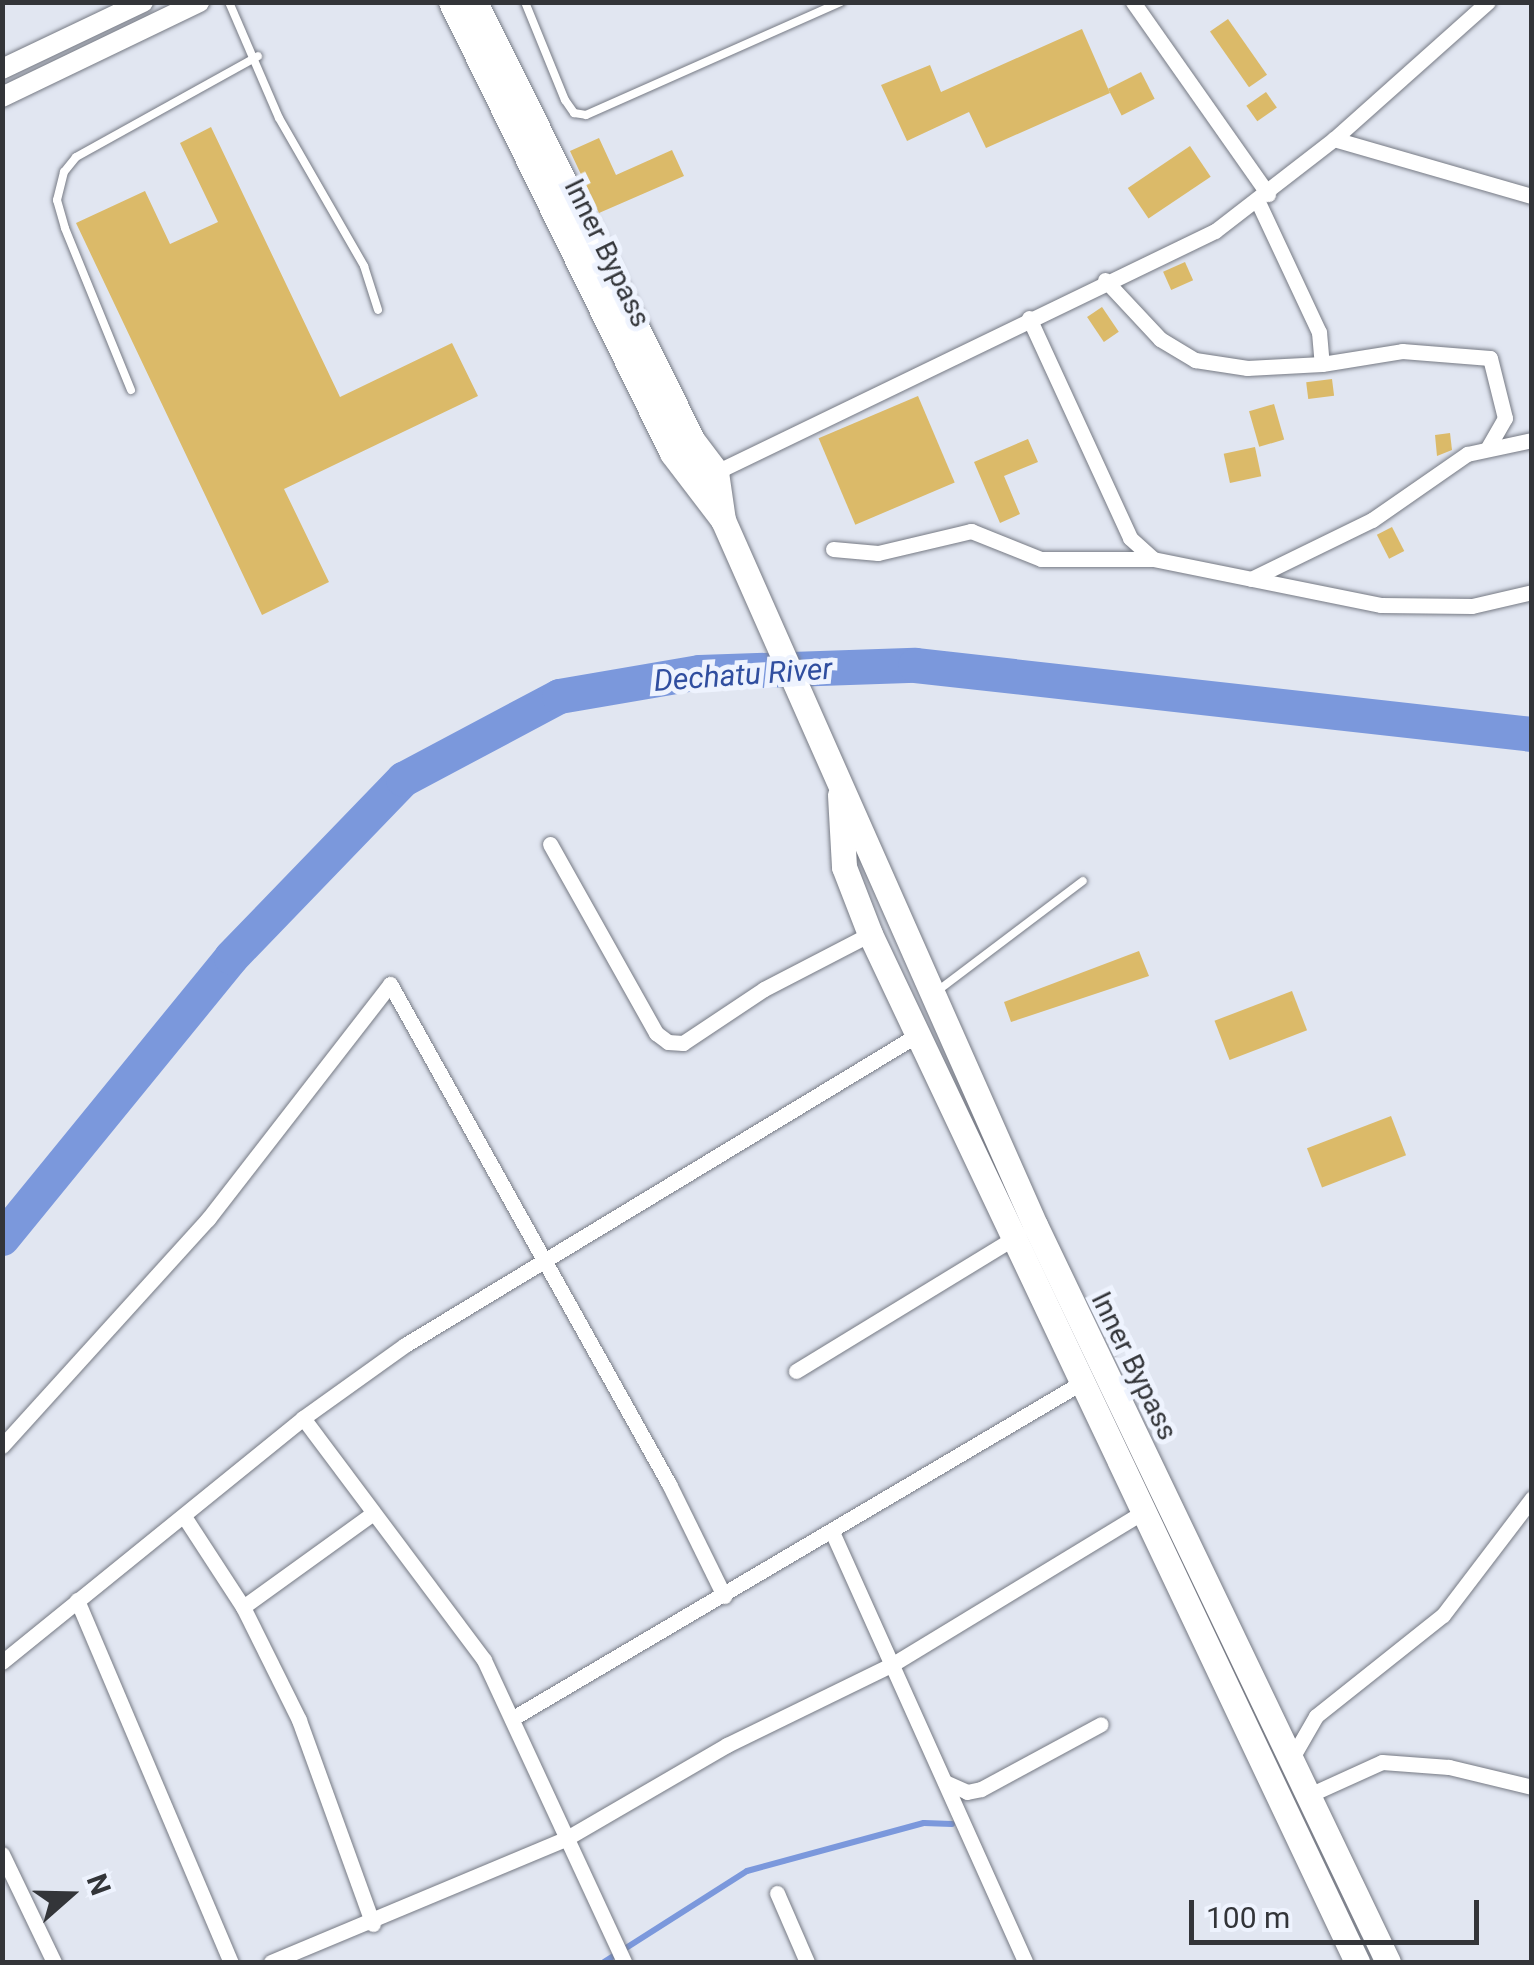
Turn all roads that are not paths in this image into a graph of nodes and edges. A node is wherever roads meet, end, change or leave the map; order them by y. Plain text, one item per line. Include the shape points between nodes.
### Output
1 (143, 2) edge
2 (198, 2) edge
3 (229, 2) edge
4 (451, 2) edge
5 (475, 2) edge
6 (525, 2) edge
7 (841, 2) edge
8 (1133, 2) edge
9 (1488, 2) edge
10 (258, 56) junction
11 (2, 69) edge
12 (2, 97) edge
13 (1334, 139) junction
14 (1532, 196) edge
15 (1263, 198) junction
16 (1105, 280) junction
17 (378, 310) dead end
18 (1028, 318) junction
19 (1322, 364) junction
20 (131, 390) dead end
21 (1532, 440) edge
22 (1488, 448) junction
23 (716, 472) junction
24 (691, 486) junction
25 (722, 520) junction
26 (1126, 527) junction
27 (833, 549) dead end
28 (1106, 559) junction
29 (1153, 560) junction
30 (1251, 579) junction
31 (1532, 592) edge
32 (840, 790) junction
33 (550, 844) dead end
34 (1083, 881) dead end
35 (870, 934) junction
36 (932, 995) junction
37 (917, 1035) junction
38 (1034, 1225) junction
39 (1011, 1240) junction
40 (544, 1260) junction
41 (796, 1370) dead end
42 (1092, 1376) junction
43 (302, 1418) junction
44 (2, 1446) edge
45 (1532, 1498) edge
46 (1145, 1510) junction
47 (372, 1514) junction
48 (185, 1518) junction
49 (833, 1534) junction
50 (724, 1596) junction
51 (77, 1600) junction
52 (243, 1607) junction
53 (2, 1662) edge
54 (893, 1664) junction
55 (512, 1718) junction
56 (1100, 1724) dead end
57 (1291, 1760) junction
58 (1270, 1778) junction
59 (945, 1782) junction
60 (1532, 1787) edge
61 (1306, 1796) junction
62 (567, 1838) junction
63 (2, 1854) edge
64 (777, 1893) dead end
65 (373, 1924) junction
66 (54, 1962) edge
67 (231, 1962) edge
68 (272, 1962) edge
69 (624, 1962) edge
70 (807, 1962) edge
71 (1025, 1962) edge
72 (1358, 1962) edge
73 (1388, 1962) edge

1 - 11 street
2 - 12 street
3 - 10 lane
4 - 24 main road, Inner Bypass
5 - 23 main road, Inner Bypass via 693,440
6 - 7 lane via 566,100 574,113 586,115
8 - 15 street
9 - 13 street
10 - 17 lane via 279,118 352,242
10 - 20 lane via 76,157 64,172 57,200 65,228
13 - 14 street
13 - 15 street
15 - 16 street via 1215,231
15 - 19 street via 1319,332
16 - 18 street
16 - 19 street via 1160,339 1195,360 1247,368
18 - 23 street
18 - 26 street
19 - 22 street via 1402,352 1490,358 1505,418
21 - 22 street
22 - 30 street via 1468,454 1330,544
23 - 24 street
23 - 25 main road, Inner Bypass
24 - 25 main road, Inner Bypass
25 - 32 main road, Inner Bypass
26 - 28 street
26 - 29 street
27 - 28 street via 878,553 971,531 1041,559
28 - 29 street
29 - 30 street
30 - 31 street via 1395,606 1488,604
32 - 35 main road, Inner Bypass via 844,867
32 - 36 main road, Inner Bypass via 867,836
33 - 35 street via 656,1033 668,1042 683,1043
34 - 36 lane
35 - 37 main road, Inner Bypass
36 - 38 main road, Inner Bypass
37 - 39 main road, Inner Bypass
37 - 40 street
38 - 39 street
38 - 42 main road, Inner Bypass
39 - 41 street
39 - 42 main road, Inner Bypass
40 - 43 street
40 - 44 street via 394,986 387,984 208,1220
40 - 50 street
42 - 46 main road, Inner Bypass
42 - 49 street
42 - 57 main road, Inner Bypass
43 - 47 street
43 - 48 street
45 - 57 street via 1444,1615 1316,1716
46 - 54 street
46 - 58 main road, Inner Bypass
47 - 52 street
47 - 55 street via 476,1649
48 - 51 street
48 - 52 street
49 - 50 street
49 - 54 street
50 - 55 street
51 - 53 street
51 - 67 street
52 - 65 street via 299,1720
54 - 59 street
54 - 62 street via 739,1739
55 - 62 street
56 - 59 street via 981,1789 967,1792
57 - 58 street
57 - 61 main road, Inner Bypass
58 - 72 main road, Inner Bypass
59 - 71 street
60 - 61 street via 1449,1767 1382,1762
61 - 73 main road, Inner Bypass
62 - 65 street
62 - 69 street
63 - 66 street
64 - 70 street
65 - 68 street

